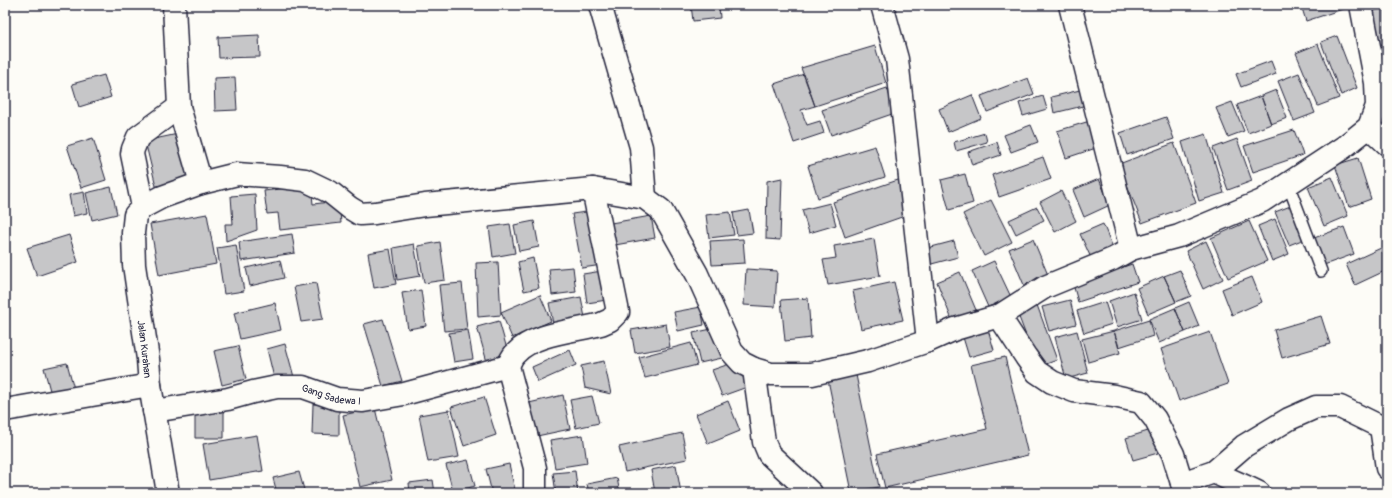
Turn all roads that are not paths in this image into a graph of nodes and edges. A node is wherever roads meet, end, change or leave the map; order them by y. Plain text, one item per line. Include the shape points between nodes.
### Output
1 (174, 5) edge
2 (882, 5) edge
3 (1070, 5) edge
4 (1361, 5) edge
5 (605, 6) edge
6 (179, 107) junction
7 (1378, 124) edge
8 (1387, 144) edge
9 (202, 184) junction
10 (1288, 184) junction
11 (593, 189) junction
12 (645, 198) junction
13 (143, 207) junction
14 (1131, 249) junction
15 (1321, 271) dead end
16 (999, 316) junction
17 (928, 341) junction
18 (508, 366) junction
19 (754, 369) junction
20 (150, 385) junction
21 (5, 410) edge
22 (154, 411) junction
23 (1384, 427) edge
24 (1387, 468) edge
25 (1214, 472) junction
26 (1184, 488) edge
27 (168, 493) edge
28 (535, 493) edge
29 (810, 493) edge
30 (1259, 493) edge

1 - 6 street
2 - 17 street via 897,59
3 - 14 street
4 - 7 street via 1376,83
5 - 12 street via 640,147
6 - 9 street
6 - 13 street via 141,134 133,149
7 - 8 street
7 - 10 street
9 - 11 street via 236,174 305,180 330,192 360,214 425,205
9 - 13 street via 162,197
10 - 14 street via 1262,201 1179,236
10 - 15 lane
11 - 12 street
11 - 18 street via 618,312 601,324 540,338 515,353
12 - 19 street via 661,210 697,274 732,352 742,363
13 - 20 street, Jalan Kurahan via 135,215 134,264
14 - 16 street via 1045,287
16 - 17 street via 955,329
16 - 26 street via 1037,372 1052,382 1074,391 1141,402 1156,419 1174,454
17 - 19 street via 812,374 771,374
18 - 22 street, Gang Sadewa I via 404,394 363,401 337,399 304,387 278,387
18 - 28 street via 534,468
19 - 29 street via 766,448 769,454
20 - 21 street
20 - 22 street, Jalan Kurahan
22 - 27 street, Jalan Kurahan
23 - 24 street
23 - 25 street via 1340,407 1316,407 1289,419 1244,446
25 - 26 street
25 - 30 street

